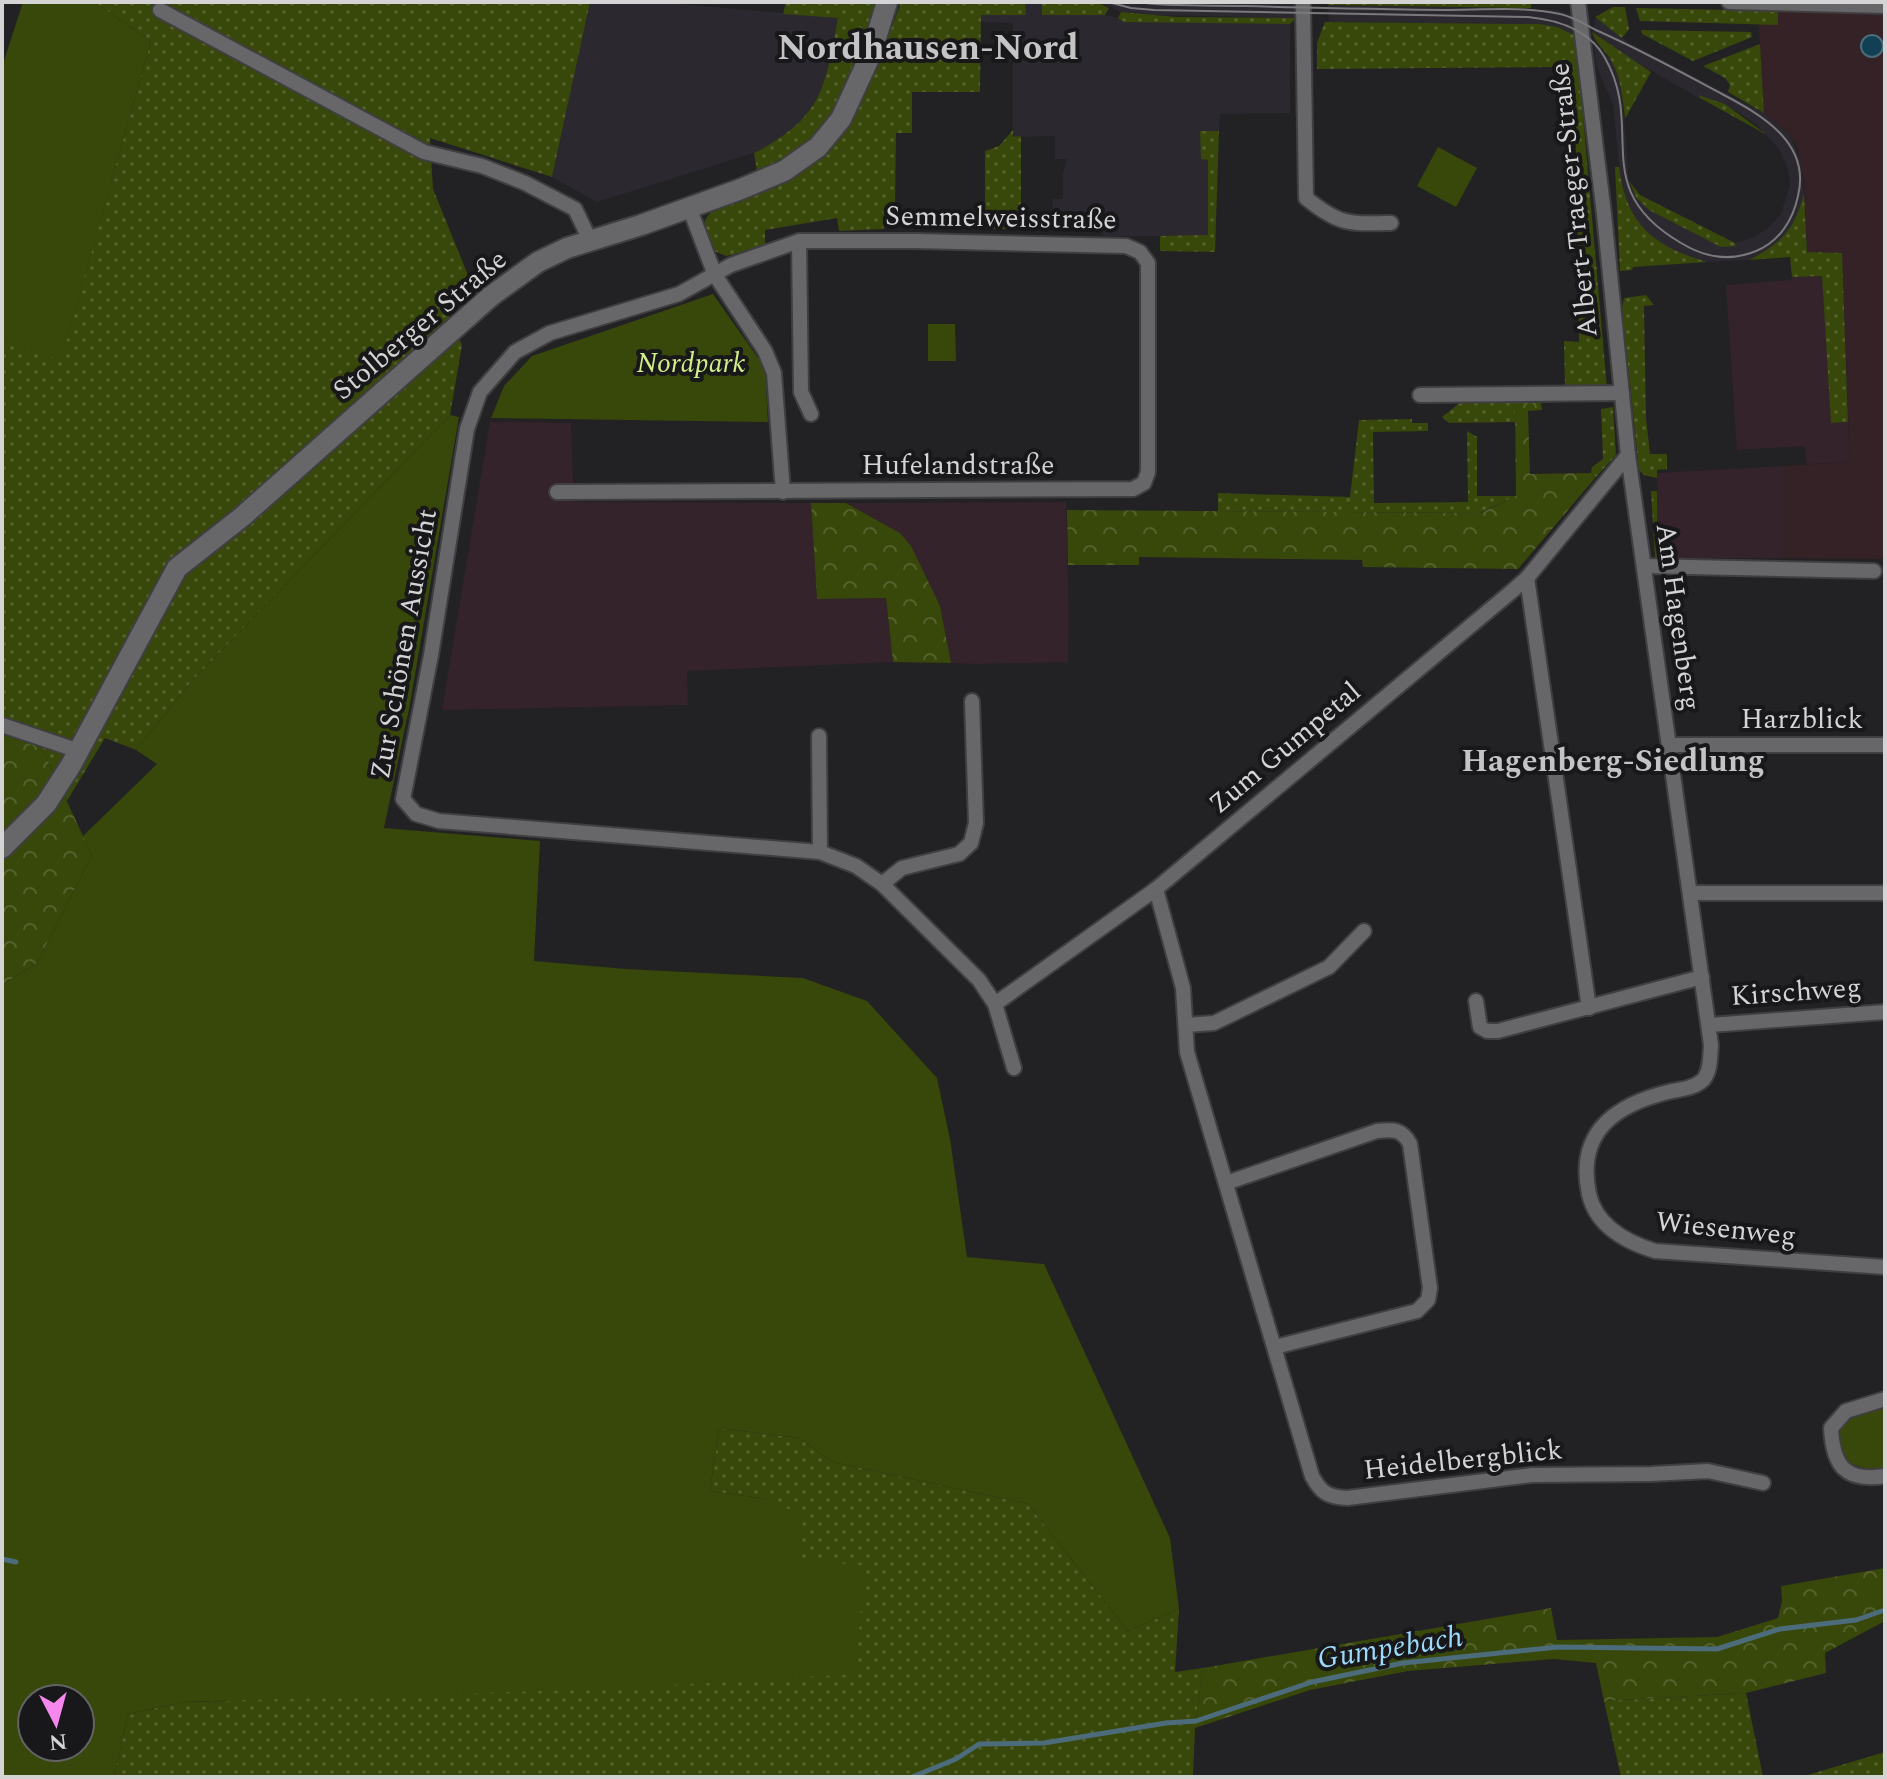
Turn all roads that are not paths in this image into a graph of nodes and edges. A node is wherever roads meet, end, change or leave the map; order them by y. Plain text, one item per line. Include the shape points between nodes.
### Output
1 (887, 2) edge
2 (1303, 2) edge
3 (1578, 2) edge
4 (1729, 2) edge
5 (1885, 6) edge
6 (160, 10) dead end
7 (689, 207) junction
8 (1391, 223) dead end
9 (590, 240) junction
10 (799, 241) junction
11 (715, 275) junction
12 (1622, 393) junction
13 (1420, 395) dead end
14 (811, 414) dead end
15 (1628, 455) junction
16 (1133, 489) joint
17 (557, 492) dead end
18 (783, 492) junction
19 (1645, 566) junction
20 (1874, 571) dead end
21 (1527, 578) junction
22 (972, 701) dead end
23 (2, 725) edge
24 (819, 736) dead end
25 (1670, 745) junction
26 (1885, 745) edge
27 (79, 751) junction
28 (2, 848) edge
29 (820, 852) junction
30 (882, 884) junction
31 (1156, 889) junction
32 (1690, 893) junction
33 (1885, 893) edge
34 (1364, 931) dead end
35 (1702, 977) junction
36 (1476, 1001) dead end
37 (995, 1004) junction
38 (1589, 1008) junction
39 (1885, 1012) edge
40 (1186, 1025) junction
41 (1710, 1025) junction
42 (1014, 1068) dead end
43 (1226, 1183) junction
44 (1885, 1267) edge
45 (1275, 1347) junction
46 (1885, 1399) edge
47 (1885, 1476) edge
48 (1763, 1483) dead end

1 - 7 main road, Stolberger Straße via 871,54 841,119 818,147 784,171
2 - 8 street via 1306,198 1347,224
3 - 12 street, Albert-Traeger-Straße
4 - 5 street
6 - 9 street via 424,152 482,166 575,209
7 - 9 main road, Stolberger Straße
7 - 11 street
9 - 27 main road, Stolberger Straße via 538,262 491,296 177,568
10 - 11 street, Semmelweisstraße via 756,254
10 - 14 street via 801,392
10 - 16 street, Semmelweisstraße via 1126,246 1140,252 1148,263 1148,472 1144,483
11 - 18 street via 774,373
11 - 29 street, Zur Schönen Aussicht via 679,294 532,341 515,352 480,392 467,429 403,799 416,814 439,821
12 - 13 street
12 - 15 street, Albert-Traeger-Straße
15 - 19 street, Am Hagenberg
15 - 21 street, Zum Gumpetal
16 - 18 street, Hufelandstraße
17 - 18 street, Hufelandstraße
19 - 20 street
19 - 25 street, Am Hagenberg
21 - 31 street, Zum Gumpetal
21 - 38 street
22 - 30 street via 976,823 971,843 959,854 902,868
23 - 27 street
24 - 29 street
25 - 26 street, Harzblick
25 - 32 street, Am Hagenberg
27 - 28 main road, Stolberger Straße via 46,804
29 - 30 street, Zur Schönen Aussicht via 856,866
30 - 37 street, Zur Schönen Aussicht via 979,980
31 - 37 street, Zum Gumpetal
31 - 40 street, Heidelbergblick via 1183,988
32 - 33 street
32 - 35 street, Am Hagenberg
34 - 40 street via 1329,967 1214,1023
35 - 38 street
35 - 41 street, Am Hagenberg
36 - 38 street via 1480,1027 1487,1031
37 - 42 street
39 - 41 street, Kirschweg
40 - 43 street, Heidelbergblick via 1187,1052
41 - 44 street, Wiesenweg via 1710,1066 1704,1079 1622,1107 1599,1131 1588,1165 1596,1212 1634,1245 1655,1251
43 - 45 street, Heidelbergblick
43 - 45 street via 1377,1131 1394,1129 1410,1144 1428,1300 1417,1311
45 - 48 street, Heidelbergblick via 1312,1476 1320,1491 1332,1497 1532,1475 1708,1471
46 - 47 street via 1846,1411 1831,1428 1832,1448 1845,1471 1859,1477

